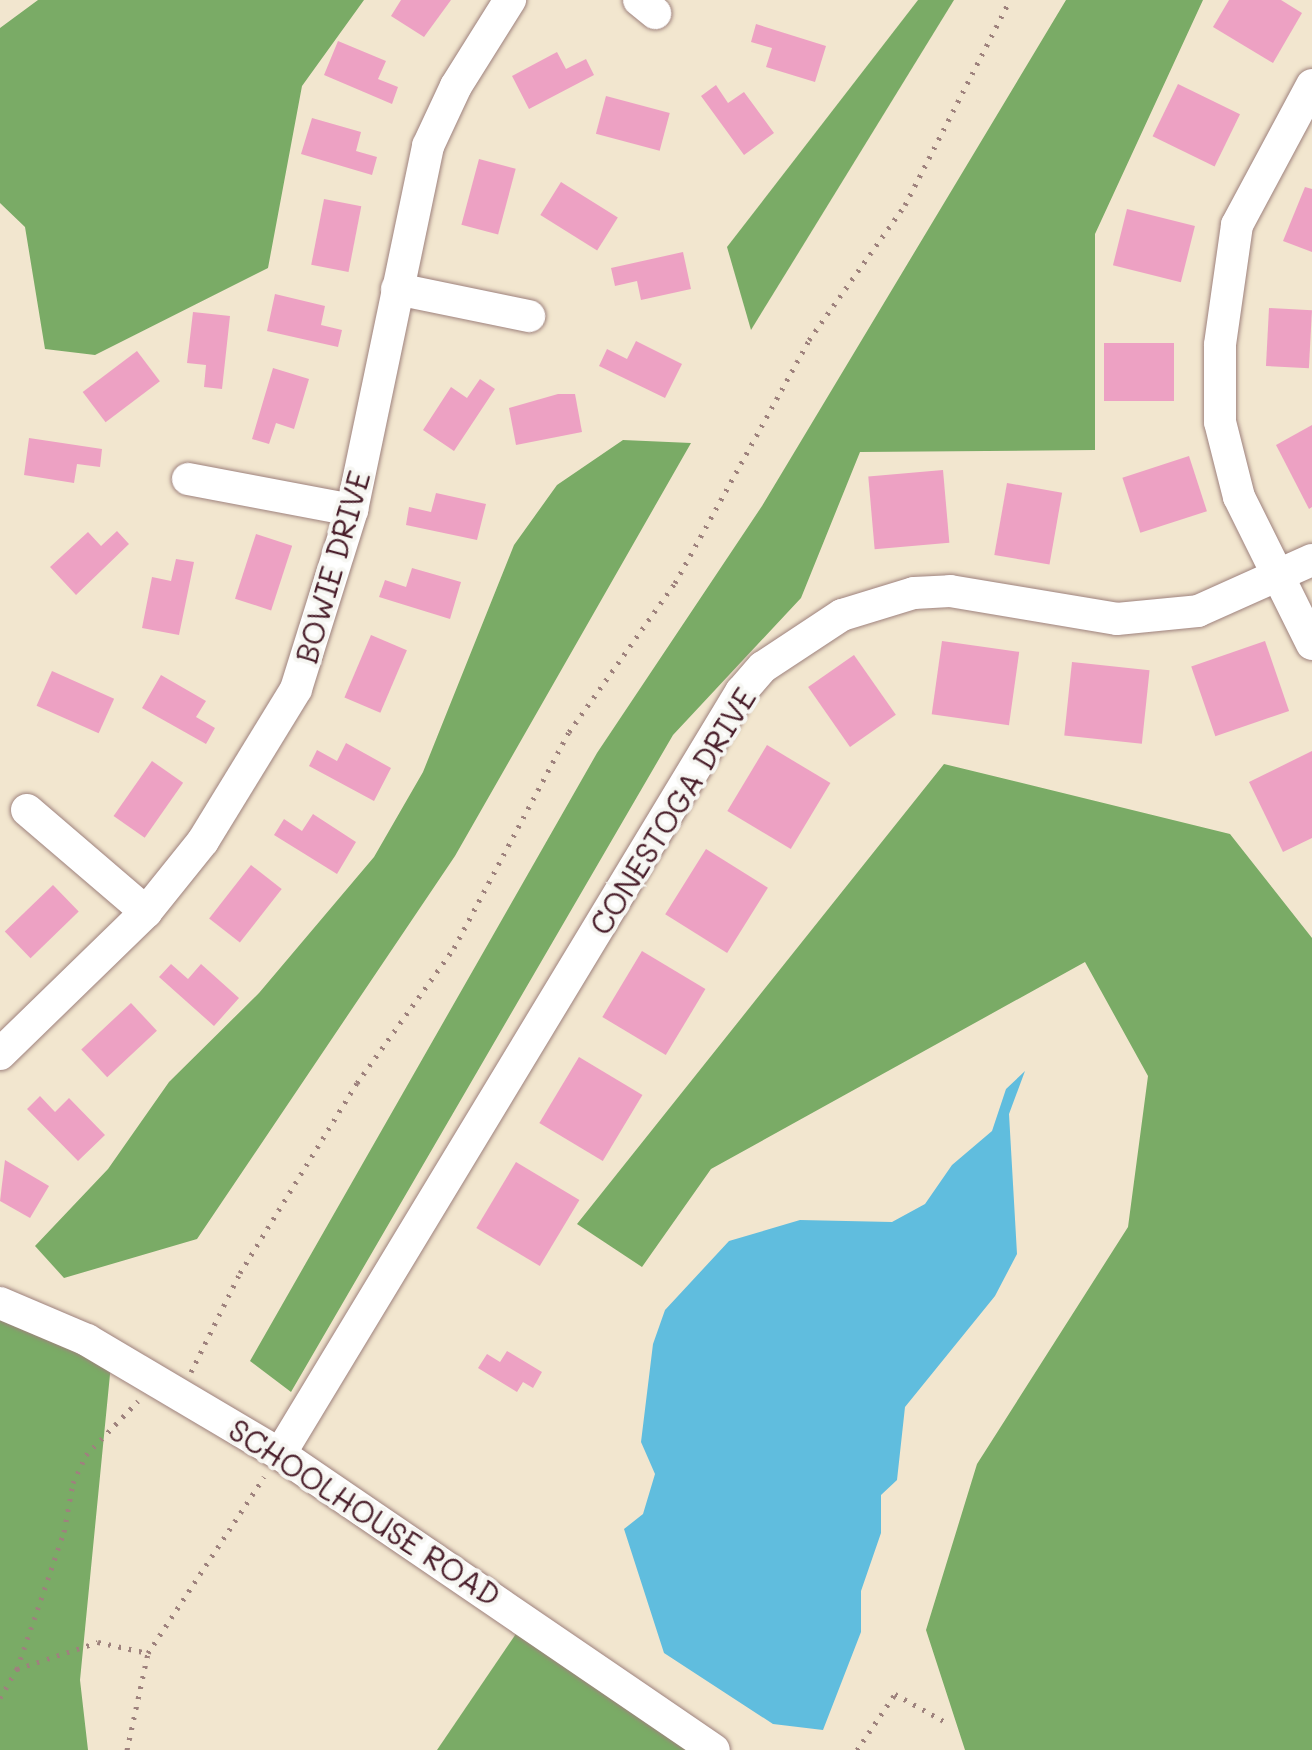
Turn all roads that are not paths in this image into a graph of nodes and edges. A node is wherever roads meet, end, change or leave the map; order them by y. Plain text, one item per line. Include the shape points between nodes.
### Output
1 (510, 0) edge
2 (1312, 86) edge
3 (397, 290) junction
4 (529, 316) dead end
5 (188, 478) dead end
6 (352, 510) junction
7 (1312, 560) edge
8 (1276, 578) junction
9 (1312, 644) edge
10 (27, 810) dead end
11 (146, 912) junction
12 (0, 1054) edge
13 (0, 1303) edge
14 (280, 1454) junction
15 (714, 1750) edge

1 - 3 street, BOWIE DRIVE via 428,146
2 - 8 street via 1237,225 1220,345 1220,422 1239,497
3 - 4 street
3 - 6 street, BOWIE DRIVE
5 - 6 street
6 - 11 street, BOWIE DRIVE via 296,690 202,841
7 - 8 street, CONESTOGA DRIVE
8 - 9 street
8 - 14 street, CONESTOGA DRIVE via 1198,611 1117,618 950,591 914,593 830,621 764,667 741,692
10 - 11 street
11 - 12 street, BOWIE DRIVE
13 - 14 street, SCHOOLHOUSE ROAD via 87,1340
14 - 15 street, SCHOOLHOUSE ROAD

